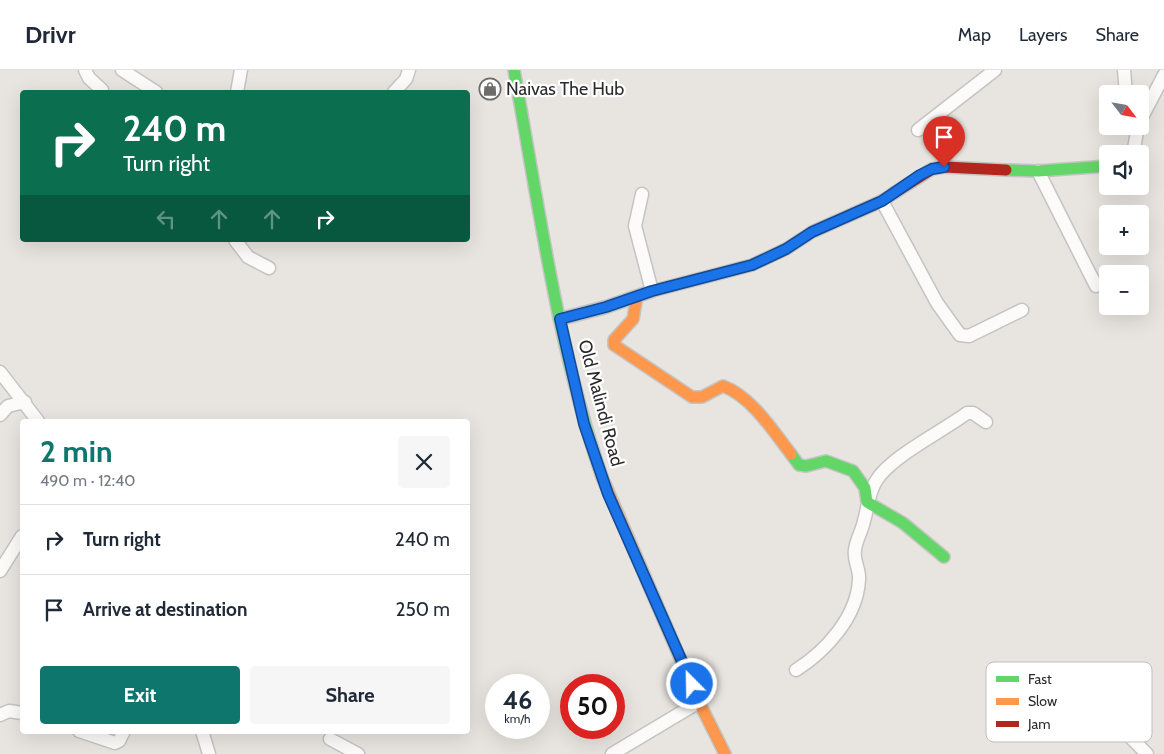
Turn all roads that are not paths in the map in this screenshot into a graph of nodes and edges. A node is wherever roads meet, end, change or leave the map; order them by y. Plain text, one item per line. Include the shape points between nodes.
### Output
1 (85, 70) edge
2 (122, 70) edge
3 (241, 70) edge
4 (409, 70) edge
5 (514, 70) edge
6 (995, 70) edge
7 (1124, 70) edge
8 (1164, 75) edge
9 (1125, 85) edge
10 (100, 90) edge
11 (153, 90) edge
12 (237, 90) edge
13 (396, 90) edge
14 (1149, 104) edge
15 (918, 130) dead end
16 (1099, 167) edge
17 (1038, 171) junction
18 (642, 194) dead end
19 (882, 201) junction
20 (237, 242) edge
21 (269, 268) dead end
22 (1096, 286) dead end
23 (652, 291) junction
24 (637, 296) junction
25 (1022, 310) dead end
26 (560, 319) junction
27 (0, 372) edge
28 (25, 402) junction
29 (0, 414) edge
30 (37, 419) edge
31 (986, 422) dead end
32 (867, 502) junction
33 (20, 539) edge
34 (944, 557) dead end
35 (0, 571) edge
36 (796, 670) dead end
37 (699, 702) junction
38 (20, 713) edge
39 (0, 715) edge
40 (86, 734) edge
41 (122, 734) edge
42 (203, 734) edge
43 (330, 739) dead end
44 (1135, 742) edge
45 (209, 754) edge
46 (358, 754) edge
47 (612, 754) edge
48 (724, 754) edge
49 (1147, 754) edge

1 - 10 street
2 - 11 street
3 - 12 street
4 - 13 street
5 - 26 street, Old Malindi Road
6 - 15 street
7 - 9 street
8 - 14 street
16 - 17 street
17 - 19 street via 932,169
17 - 22 street
18 - 23 street via 635,226
19 - 23 street via 812,232 752,265
19 - 25 street via 937,303 960,335 969,336
20 - 21 street via 248,257
23 - 24 street
24 - 26 street
24 - 32 street via 633,319 614,340 614,345 692,397 702,397 723,386 733,388 767,423 799,464 806,466 826,461 856,473 865,488
26 - 37 street, Old Malindi Road via 584,424 608,494
27 - 28 street
28 - 29 street via 8,406
28 - 30 street
31 - 32 street via 970,412 943,428 889,466 876,481
32 - 34 street via 903,523
32 - 36 street via 854,550 859,579 852,609 844,624 820,651
33 - 35 street
37 - 47 street
37 - 48 street, Old Malindi Road
38 - 39 street via 9,711
40 - 41 street via 114,744
42 - 45 street
43 - 46 street
44 - 49 street

